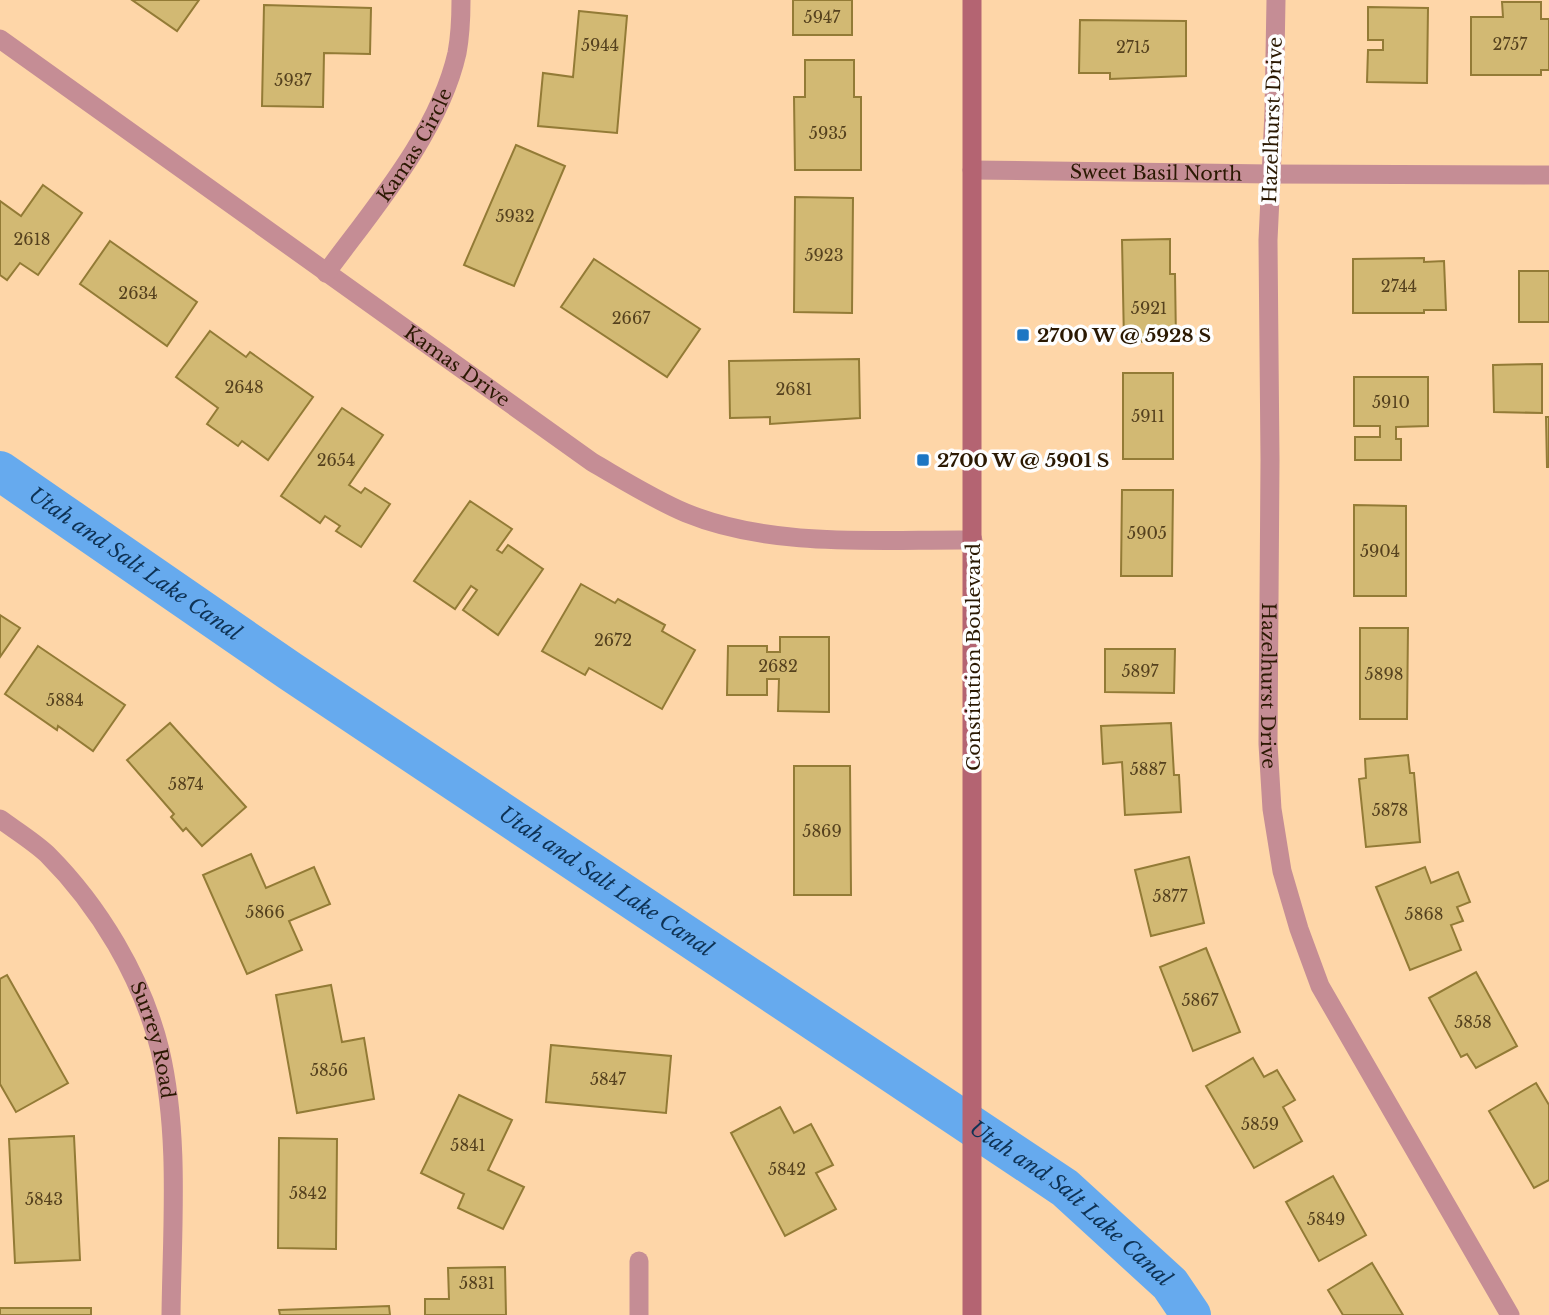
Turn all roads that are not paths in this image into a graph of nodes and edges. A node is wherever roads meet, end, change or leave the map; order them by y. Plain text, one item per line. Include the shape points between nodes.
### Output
1 (461, 0) edge
2 (972, 0) edge
3 (1276, 0) edge
4 (0, 39) edge
5 (972, 170) junction
6 (1270, 174) junction
7 (1549, 174) edge
8 (326, 273) junction
9 (973, 540) junction
10 (0, 819) edge
11 (639, 1261) dead end
12 (171, 1315) edge
13 (639, 1315) edge
14 (972, 1315) edge
15 (1510, 1315) edge

1 - 8 street, Kamas Circle via 457,53 439,105 417,145
2 - 5 main road, Constitution Boulevard
3 - 6 street, Hazelhurst Drive
4 - 8 street, Kamas Drive
5 - 6 street, Sweet Basil North
5 - 9 main road, Constitution Boulevard
6 - 7 street, Sweet Basil North
6 - 15 street, Hazelhurst Drive via 1268,744 1282,871 1320,986
8 - 9 street, Kamas Drive via 592,461 689,514 780,536
9 - 14 main road, Constitution Boulevard
10 - 12 street, Surrey Road via 45,852 112,936 139,991 159,1048 172,1152
11 - 13 street

